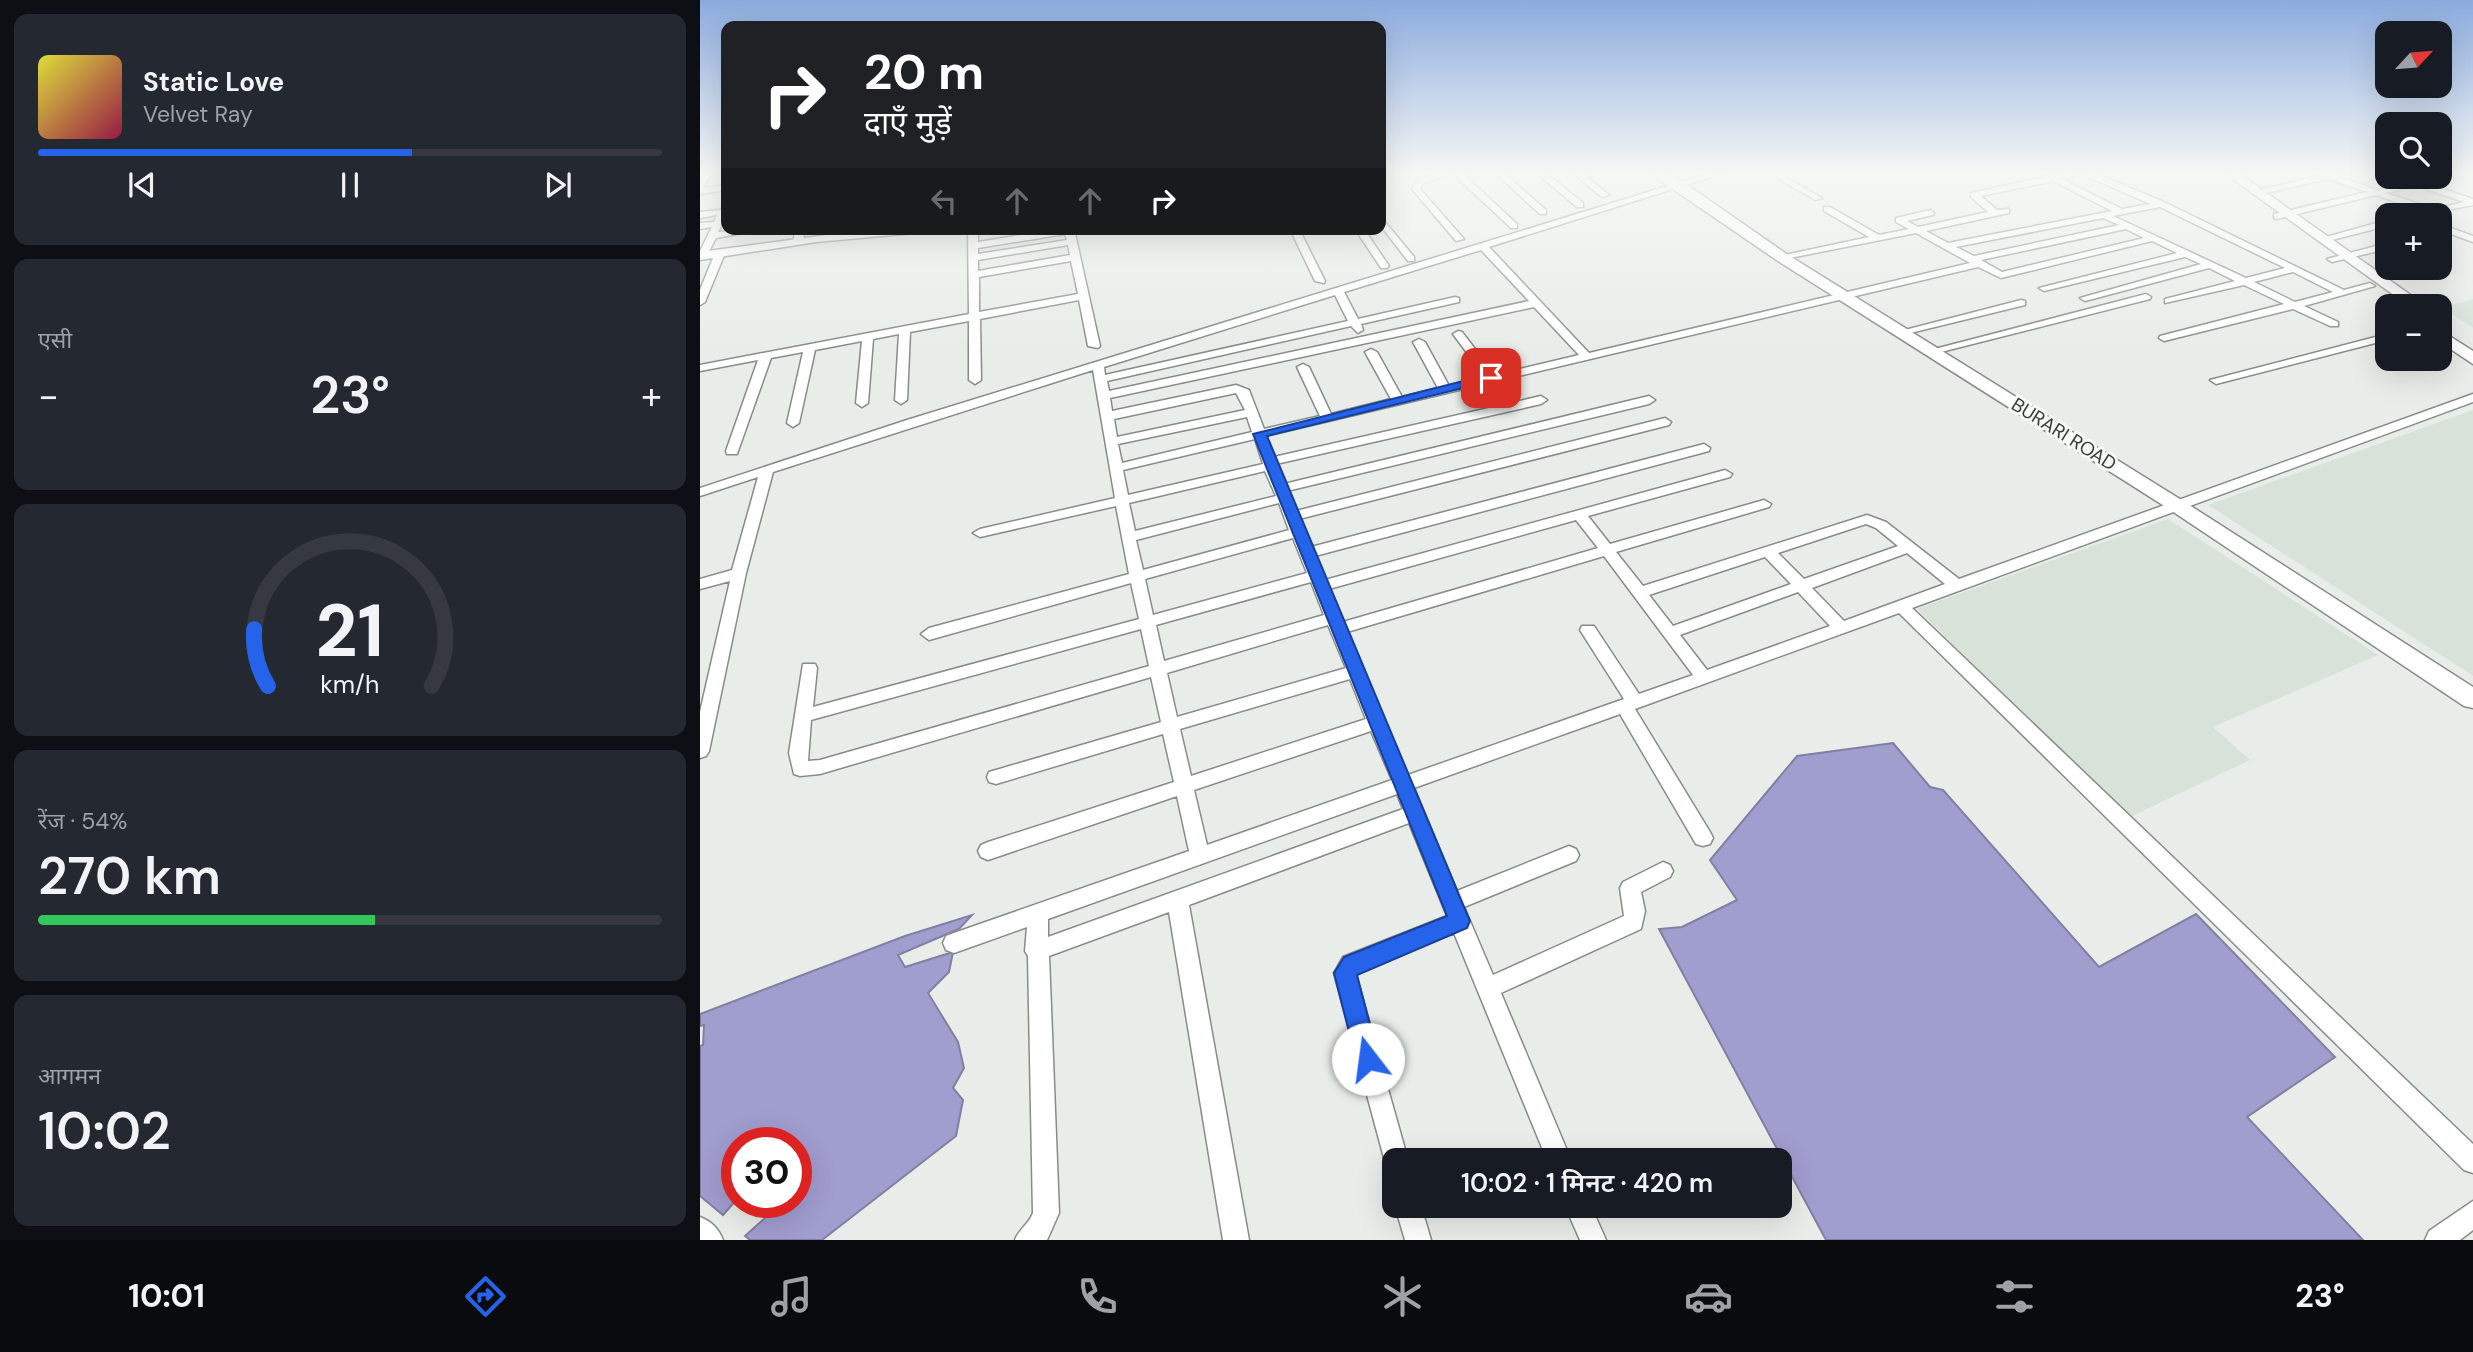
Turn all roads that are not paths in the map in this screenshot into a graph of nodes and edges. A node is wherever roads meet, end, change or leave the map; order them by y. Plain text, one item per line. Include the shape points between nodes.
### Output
1 (715, 230) edge
2 (1388, 230) edge
3 (1451, 230) edge
4 (1536, 230) edge
5 (1743, 230) edge
6 (1863, 230) edge
7 (1918, 230) joint
8 (2024, 230) edge
9 (2111, 230) edge
10 (2136, 230) edge
11 (2211, 230) edge
12 (2300, 230) edge
13 (2308, 230) edge
14 (2360, 230) edge
15 (2452, 231) edge
16 (721, 234) edge
17 (800, 235) edge
18 (973, 235) edge
19 (1040, 235) edge
20 (1071, 235) edge
21 (1297, 235) edge
22 (1363, 235) edge
23 (712, 236) junction
24 (1877, 238) junction
25 (1459, 239) dead end
26 (2154, 239) junction
27 (2324, 239) junction
28 (2473, 239) edge
29 (1072, 242) junction
30 (973, 246) junction
31 (1945, 246) junction
32 (1483, 247) junction
33 (2375, 249) edge
34 (720, 253) junction
35 (2187, 254) junction
36 (2347, 255) junction
37 (702, 256) edge
38 (1075, 257) junction
39 (974, 258) junction
40 (1783, 258) junction
41 (2332, 259) junction
42 (1411, 260) dead end
43 (1974, 262) junction
44 (2210, 265) junction
45 (1384, 266) dead end
46 (2294, 269) junction
47 (974, 275) junction
48 (2244, 280) junction
49 (1320, 281) dead end
50 (2370, 286) junction
51 (2044, 288) dead end
52 (1339, 292) junction
53 (2341, 292) junction
54 (2382, 294) edge
55 (2401, 294) edge
56 (1084, 296) junction
57 (1843, 296) junction
58 (2146, 297) dead end
59 (2085, 298) dead end
60 (1455, 300) dead end
61 (2169, 301) dead end
62 (700, 302) edge
63 (1536, 303) junction
64 (2021, 303) dead end
65 (2293, 304) junction
66 (975, 316) junction
67 (1354, 322) junction
68 (2334, 324) dead end
69 (905, 329) junction
70 (2452, 330) edge
71 (1902, 332) junction
72 (1458, 334) dead end
73 (868, 336) junction
74 (2164, 338) dead end
75 (1363, 340) junction
76 (2375, 340) edge
77 (1419, 342) dead end
78 (2452, 344) edge
79 (2473, 345) edge
80 (1094, 346) dead end
81 (810, 347) junction
82 (1933, 351) junction
83 (1371, 352) dead end
84 (766, 355) junction
85 (1586, 356) junction
86 (2473, 359) edge
87 (1303, 367) dead end
88 (700, 368) edge
89 (1099, 372) junction
90 (1491, 378) junction
91 (975, 380) dead end
92 (2216, 380) dead end
93 (1445, 390) junction
94 (1104, 396) junction
95 (2473, 398) edge
96 (901, 400) dead end
97 (1541, 400) dead end
98 (1649, 400) dead end
99 (1398, 401) junction
100 (862, 403) dead end
101 (1252, 412) junction
102 (1108, 416) junction
103 (1327, 418) junction
104 (1665, 422) dead end
105 (793, 424) dead end
106 (1259, 434) junction
107 (1114, 441) junction
108 (1704, 448) dead end
109 (732, 452) dead end
110 (1269, 464) junction
111 (1117, 468) junction
112 (767, 470) junction
113 (1725, 474) dead end
114 (700, 492) edge
115 (1282, 493) junction
116 (1122, 500) junction
117 (1764, 504) dead end
118 (2176, 505) junction
119 (1292, 516) junction
120 (1581, 516) junction
121 (1298, 532) junction
122 (980, 533) dead end
123 (1129, 537) junction
124 (1909, 547) junction
125 (1607, 550) junction
126 (1768, 551) junction
127 (1307, 553) junction
128 (739, 573) junction
129 (1139, 578) junction
130 (1318, 581) junction
131 (700, 584) edge
132 (1956, 585) junction
133 (1801, 586) junction
134 (1639, 593) junction
135 (1901, 606) junction
136 (1148, 623) junction
137 (1336, 624) junction
138 (1841, 628) junction
139 (1588, 630) dead end
140 (1670, 633) junction
141 (929, 634) dead end
142 (809, 668) dead end
143 (1158, 668) junction
144 (1355, 671) junction
145 (1704, 678) junction
146 (2473, 699) edge
147 (1629, 704) junction
148 (803, 716) junction
149 (1377, 722) junction
150 (1171, 724) junction
151 (700, 751) edge
152 (996, 777) dead end
153 (1184, 785) junction
154 (1403, 785) junction
155 (1415, 813) junction
156 (1703, 838) dead end
157 (988, 851) dead end
158 (1569, 855) dead end
159 (1200, 858) junction
160 (1663, 871) dead end
161 (1178, 901) junction
162 (1456, 911) junction
163 (1037, 914) junction
164 (954, 943) dead end
165 (1036, 951) junction
166 (1488, 988) junction
167 (1393, 1148) edge
168 (1554, 1148) edge
169 (2473, 1161) edge
170 (2473, 1214) edge
171 (1412, 1218) edge
172 (1583, 1218) edge
173 (700, 1230) edge
174 (710, 1240) edge
175 (1028, 1240) edge
176 (1236, 1240) edge
177 (1418, 1240) edge
178 (1593, 1240) edge
179 (2438, 1240) edge

1 - 23 street
2 - 42 street
3 - 25 street
4 - 32 street
5 - 40 main road, BURARI ROAD
6 - 24 street
7 - 24 street
7 - 31 street
8 - 31 street
9 - 43 street
10 - 26 street
11 - 46 street
12 - 41 main road
13 - 27 main road
14 - 27 street
15 - 28 street
16 - 23 street
17 - 34 street
18 - 30 street
19 - 30 street
20 - 29 street
21 - 49 street
22 - 45 street
23 - 37 street
24 - 40 street
26 - 35 street
26 - 43 street via 2006,275
27 - 36 main road
29 - 38 street
29 - 39 street
30 - 39 street
31 - 43 street
32 - 52 street
32 - 63 street
33 - 36 street
34 - 37 street
34 - 62 street
35 - 44 street
35 - 51 street
36 - 41 street
36 - 55 main road
38 - 47 street
38 - 56 street
39 - 47 street
40 - 57 main road, BURARI ROAD
41 - 50 main road
43 - 57 street
44 - 48 street
44 - 59 street
46 - 48 street
46 - 53 street
47 - 66 street
48 - 61 street
48 - 65 street
50 - 53 street
50 - 54 main road
52 - 67 street
52 - 89 street
53 - 65 street
56 - 66 street
56 - 80 street
57 - 71 main road, BURARI ROAD
57 - 85 street
58 - 82 street
60 - 67 street
63 - 75 street
63 - 85 street
64 - 71 street
65 - 68 street
65 - 74 street
66 - 69 street
66 - 91 street
67 - 75 street
67 - 89 street
69 - 73 street
69 - 96 street
70 - 79 main road
71 - 82 main road, BURARI ROAD
72 - 90 street
73 - 81 street
73 - 100 street
75 - 94 street
76 - 92 street
77 - 93 street
78 - 86 main road
81 - 84 street
81 - 105 street
82 - 118 main road, BURARI ROAD
83 - 99 street
84 - 88 street
84 - 109 street
85 - 90 street
87 - 103 street
89 - 94 street
89 - 112 street
90 - 93 street
93 - 99 street
94 - 102 street
95 - 118 street
97 - 110 street
98 - 115 street
99 - 103 street
101 - 102 street via 1243,390 1236,389
101 - 106 street
101 - 107 street
102 - 107 street
103 - 106 street
104 - 119 street
106 - 110 street
106 - 111 street
107 - 111 street
108 - 127 street
110 - 115 street
110 - 116 street
111 - 116 street
112 - 114 street
112 - 128 street
113 - 120 street
115 - 119 street
115 - 123 street
116 - 122 street
116 - 123 street
117 - 125 street
118 - 132 street
118 - 146 main road, BURARI ROAD
119 - 121 street
120 - 125 street
120 - 130 street
121 - 127 street
121 - 129 street
123 - 129 street
124 - 126 street via 1881,524 1867,519
124 - 132 street
124 - 133 street
125 - 134 street
125 - 137 street
126 - 133 street
126 - 134 street
127 - 130 street
128 - 131 street
128 - 151 street
129 - 136 street
129 - 141 street
130 - 136 street
130 - 137 street
132 - 135 street
133 - 138 street
133 - 140 street
134 - 140 street
135 - 138 street
135 - 169 street
136 - 143 street
136 - 148 street
137 - 143 street
137 - 144 street
138 - 145 street
139 - 147 street
140 - 145 street
142 - 148 street
143 - 148 street via 809,769 797,764
143 - 150 street
144 - 149 street
144 - 150 street
145 - 147 street
147 - 154 street
147 - 156 street
149 - 153 street
149 - 154 street
150 - 152 street
150 - 153 street
153 - 157 street
153 - 159 street
154 - 155 street
154 - 159 street
155 - 161 street
155 - 162 street
158 - 162 street
159 - 163 street
160 - 166 street via 1630,888 1634,922
161 - 165 street
161 - 176 street
162 - 166 street
162 - 167 street via 1351,964 1345,973
163 - 164 street
163 - 165 street
165 - 175 street via 1046,1213 1041,1228
166 - 168 street
170 - 179 street
171 - 177 street
172 - 178 street
173 - 174 street

